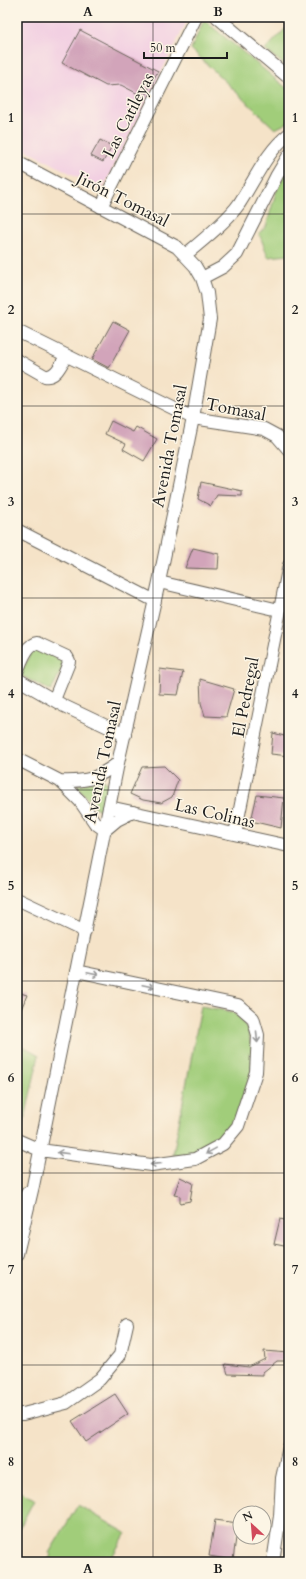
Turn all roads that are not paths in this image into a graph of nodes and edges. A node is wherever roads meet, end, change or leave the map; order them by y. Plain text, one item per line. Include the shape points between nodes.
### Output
1 (196, 17) edge
2 (217, 17) edge
3 (289, 78) edge
4 (289, 134) edge
5 (289, 155) edge
6 (17, 162) edge
7 (101, 207) junction
8 (185, 254) junction
9 (202, 278) junction
10 (17, 331) edge
11 (66, 356) junction
12 (17, 360) edge
13 (193, 418) junction
14 (289, 450) edge
15 (17, 530) edge
16 (289, 565) edge
17 (159, 582) junction
18 (155, 601) junction
19 (279, 610) junction
20 (17, 672) edge
21 (17, 677) edge
22 (54, 700) junction
23 (125, 735) junction
24 (118, 762) junction
25 (18, 763) edge
26 (60, 781) junction
27 (110, 807) junction
28 (133, 812) junction
29 (105, 830) junction
30 (235, 834) junction
31 (289, 846) edge
32 (17, 899) edge
33 (85, 930) junction
34 (76, 971) junction
35 (17, 1140) edge
36 (40, 1150) junction
37 (33, 1186) junction
38 (17, 1210) edge
39 (17, 1254) edge
40 (127, 1324) dead end
41 (17, 1414) edge
42 (289, 1447) edge
43 (273, 1562) edge

1 - 7 street, Las Catileyas
2 - 3 street
4 - 8 street via 275,146 238,205 201,242
5 - 9 street via 237,254
6 - 7 street, Jirón Tomasal
7 - 8 street, Jirón Tomasal via 167,241
8 - 9 street, Jirón Tomasal
9 - 13 street, Avenida Tomasal via 207,293 210,319
10 - 11 street, Tomasal
11 - 12 street via 50,377
11 - 13 street, Tomasal
13 - 14 street, Tomasal via 264,429 277,436
13 - 17 street, Avenida Tomasal
15 - 18 street
16 - 19 street, El Pedregal
17 - 18 street, Avenida Tomasal
17 - 19 street
18 - 23 street, Avenida Tomasal
19 - 30 street, El Pedregal
20 - 22 street via 33,643 67,658 68,665
21 - 22 street
22 - 23 street
23 - 24 street, Avenida Tomasal
24 - 26 street via 101,775 89,780
24 - 27 street, Avenida Tomasal
25 - 26 street
26 - 29 street via 80,801 95,823
27 - 28 street, Las Colinas
27 - 29 street, Avenida Tomasal
28 - 29 street
28 - 30 street, Las Colinas
29 - 33 street, Avenida Tomasal
30 - 31 street, Las Colinas
32 - 33 street
33 - 34 street, Avenida Tomasal
34 - 36 street, Avenida Tomasal
34 -> 36 street via 238,1005 253,1018 258,1036 256,1072 238,1126 223,1144 195,1159 151,1165
35 - 36 street
36 - 37 street, Avenida Tomasal
37 - 38 street
37 - 39 street, Avenida Tomasal
40 - 41 street via 120,1355 100,1379 66,1403
42 - 43 street via 282,1478 280,1516

